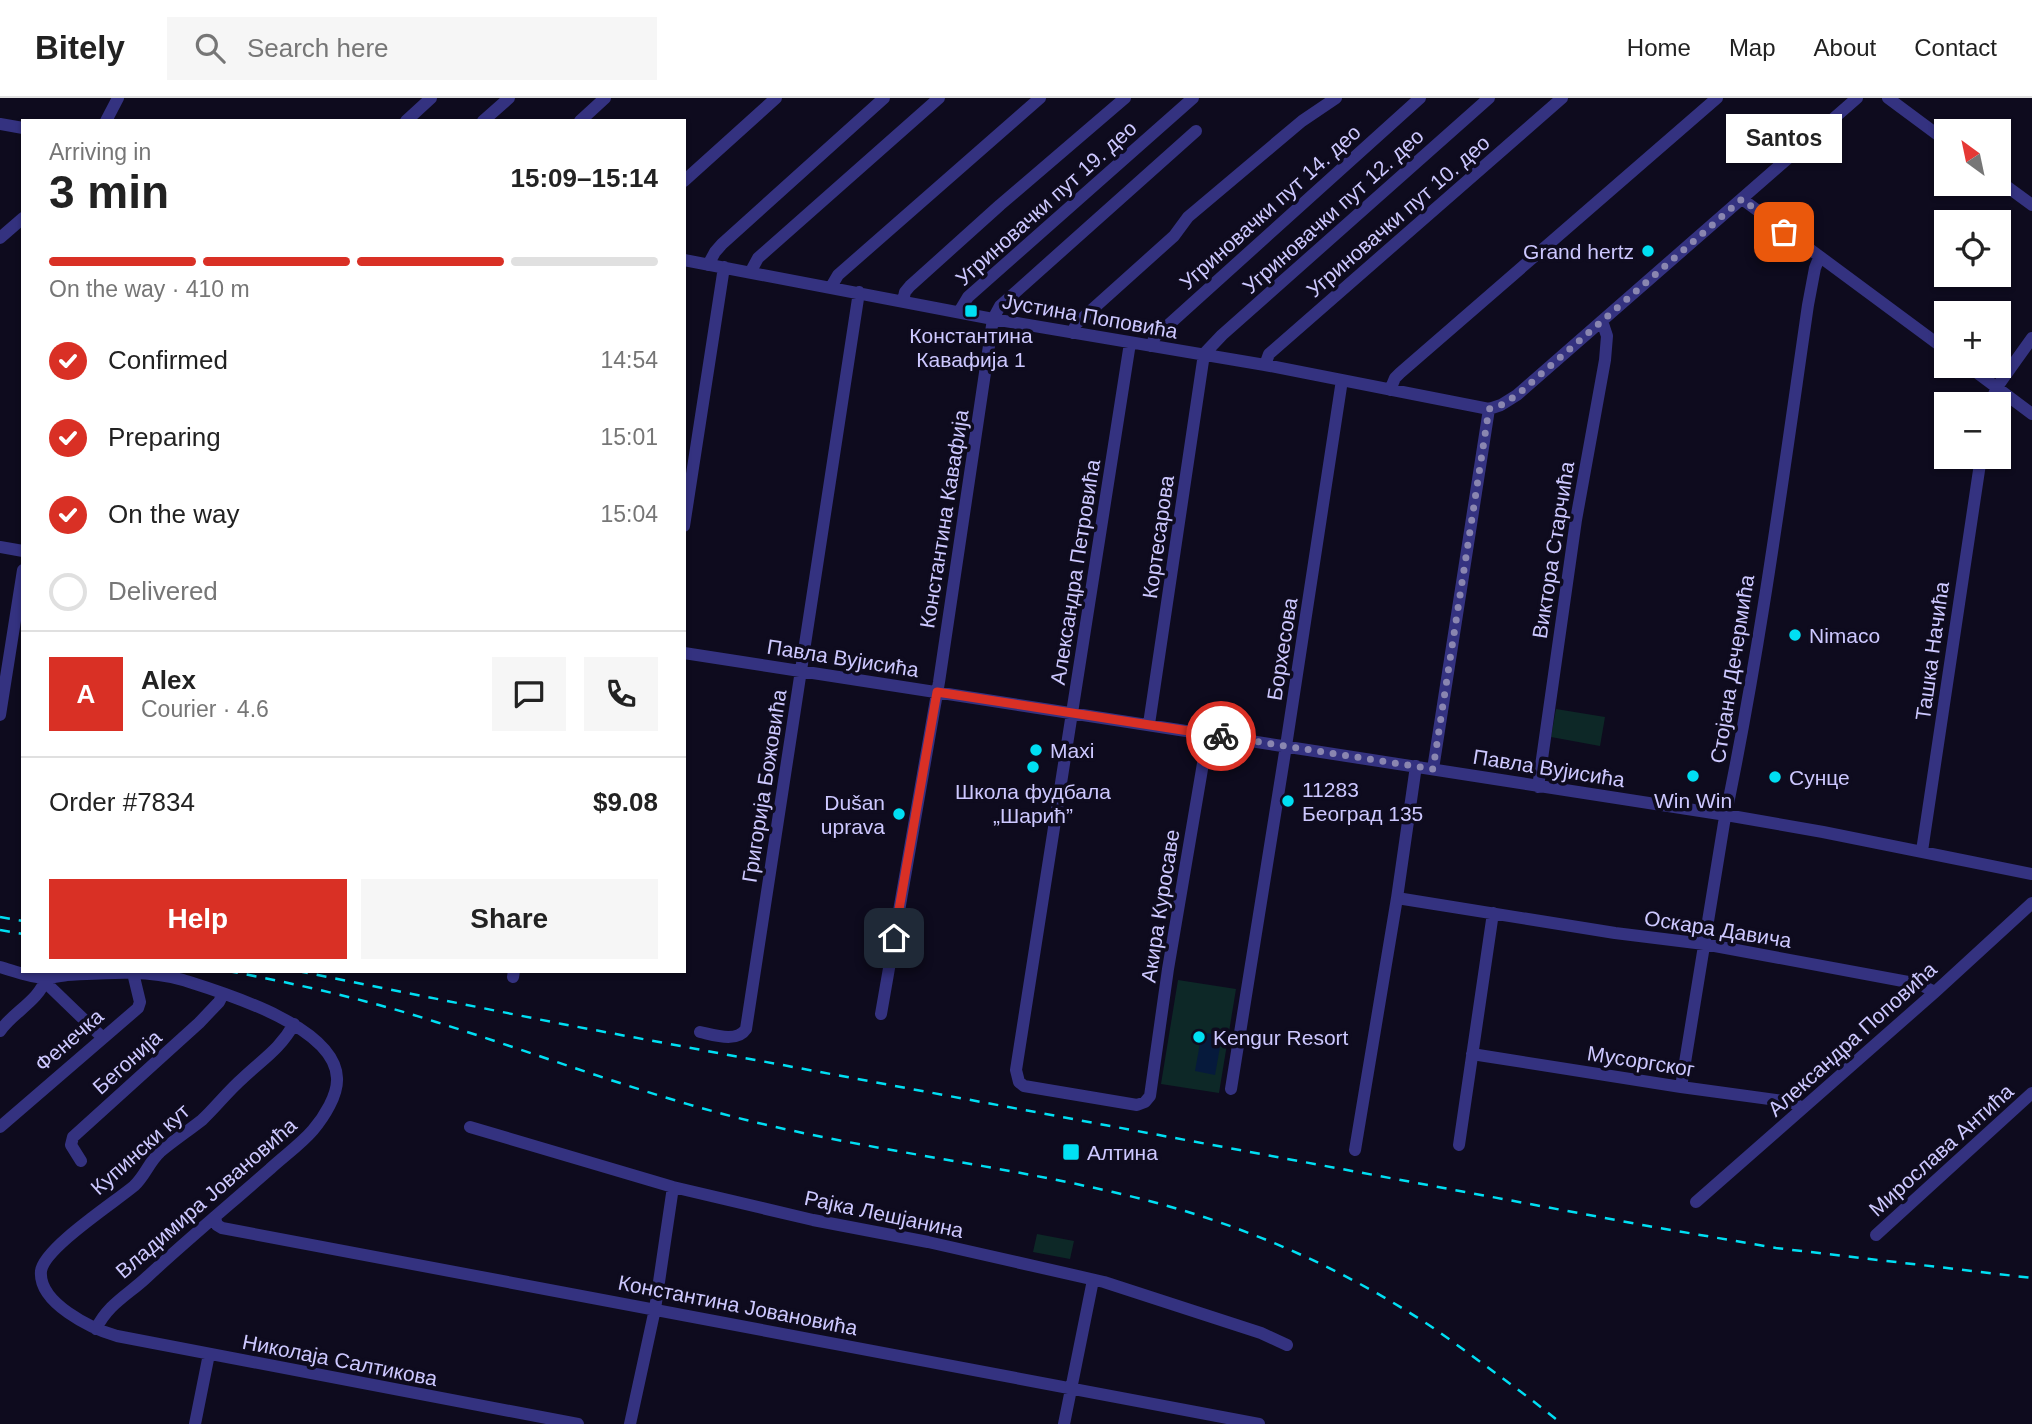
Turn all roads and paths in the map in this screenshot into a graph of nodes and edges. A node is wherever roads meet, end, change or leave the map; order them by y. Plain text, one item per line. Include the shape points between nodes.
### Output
1 (118, 98) edge
2 (431, 98) edge
3 (509, 98) edge
4 (605, 98) edge
5 (776, 98) edge
6 (884, 98) edge
7 (939, 98) edge
8 (1040, 98) edge
9 (1125, 98) edge
10 (1193, 98) edge
11 (1336, 98) edge
12 (1420, 98) edge
13 (1489, 98) edge
14 (1562, 98) edge
15 (1717, 98) edge
16 (1857, 98) edge
17 (1888, 98) edge
18 (107, 119) edge
19 (408, 119) edge
20 (485, 119) edge
21 (582, 119) edge
22 (0, 124) edge
23 (21, 128) edge
24 (1196, 131) dead end
25 (1934, 132) edge
26 (686, 178) edge
27 (2011, 190) edge
28 (1742, 199) junction
29 (2032, 205) edge
30 (21, 220) edge
31 (0, 238) edge
32 (1819, 258) junction
33 (686, 260) edge
34 (708, 265) junction
35 (724, 267) junction
36 (751, 271) junction
37 (831, 287) junction
38 (859, 292) junction
39 (903, 301) junction
40 (959, 312) junction
41 (993, 319) junction
42 (1602, 321) junction
43 (1073, 332) junction
44 (2032, 338) edge
45 (1934, 341) edge
46 (1130, 343) junction
47 (1151, 346) junction
48 (1204, 354) junction
49 (1265, 365) junction
50 (1985, 378) edge
51 (1342, 380) junction
52 (1997, 387) junction
53 (1390, 390) junction
54 (1995, 392) edge
55 (1489, 409) junction
56 (2032, 414) edge
57 (1979, 469) edge
58 (686, 514) edge
59 (0, 547) edge
60 (21, 551) edge
61 (21, 583) edge
62 (686, 653) edge
63 (802, 670) junction
64 (937, 692) junction
65 (1073, 713) junction
66 (0, 715) edge
67 (1150, 724) junction
68 (1208, 734) junction
69 (1286, 746) junction
70 (1416, 766) junction
71 (1433, 769) junction
72 (1538, 787) junction
73 (1726, 815) junction
74 (1922, 851) junction
75 (2032, 874) edge
76 (1397, 898) junction
77 (2032, 903) edge
78 (1493, 913) junction
79 (1704, 944) junction
80 (0, 967) edge
81 (21, 973) edge
82 (21, 973) edge
83 (133, 973) edge
84 (46, 980) junction
85 (1934, 992) junction
86 (223, 994) junction
87 (881, 1014) dead end
88 (294, 1024) junction
89 (0, 1031) edge
90 (699, 1032) dead end
91 (102, 1037) junction
92 (1472, 1054) junction
93 (1152, 1083) joint
94 (1681, 1087) junction
95 (1231, 1089) dead end
96 (2032, 1093) edge
97 (1803, 1108) junction
98 (0, 1127) edge
99 (470, 1127) dead end
100 (1459, 1145) dead end
101 (1355, 1150) dead end
102 (81, 1161) dead end
103 (673, 1187) junction
104 (1696, 1202) dead end
105 (215, 1219) junction
106 (1876, 1235) dead end
107 (1093, 1280) junction
108 (655, 1309) junction
109 (96, 1329) junction
110 (1287, 1345) dead end
111 (209, 1354) junction
112 (1072, 1388) junction
113 (195, 1424) edge
114 (578, 1424) edge
115 (630, 1424) edge
116 (1064, 1424) edge
117 (1259, 1424) edge

1 - 18 street
2 - 19 street
3 - 20 street
4 - 21 street
5 - 26 street
6 - 34 street via 722,244
7 - 36 street via 758,258
8 - 37 street via 838,275
9 - 39 street via 906,289
10 - 40 street, Угриновачки пут 19. део via 968,298
11 - 43 street via 1188,216 1174,236 1076,324
12 - 47 street, Угриновачки пут 14. део via 1155,337
13 - 48 street, Угриновачки пут 12. део
14 - 49 street, Угриновачки пут 10. део via 1269,354
15 - 53 street via 1400,373
16 - 28 street
17 - 25 street
22 - 23 street
24 - 41 street via 1000,306
27 - 29 street
28 - 32 street
28 - 42 street
30 - 31 street
32 - 45 street
32 - 73 street, Стојана Дечермића
33 - 34 street, Јустина Поповића
34 - 35 street, Јустина Поповића
35 - 36 street, Јустина Поповића
35 - 58 street
36 - 37 street, Јустина Поповића
37 - 38 street, Јустина Поповића
38 - 39 street, Јустина Поповића
38 - 63 street, Григорија Божовића
39 - 40 street, Јустина Поповића
40 - 41 street, Јустина Поповића
41 - 43 street, Јустина Поповића
41 - 64 street, Константина Кавафија
42 - 55 street via 1517,395
42 - 72 street, Виктора Старчића via 1607,332 1605,360 1576,520
43 - 46 street, Јустина Поповића
44 - 52 street
46 - 47 street, Јустина Поповића
46 - 65 street, Александра Петровића
47 - 48 street, Јустина Поповића
48 - 49 street, Јустина Поповића
48 - 67 street, Кортесарова
49 - 51 street, Јустина Поповића
50 - 52 street
51 - 53 street, Јустина Поповића
51 - 69 street, Борхесова
52 - 54 street
52 - 56 street
53 - 55 street, Јустина Поповића
55 - 71 street
57 - 74 street, Ташка Начића
59 - 60 street
61 - 66 street
62 - 63 street, Павла Вујисића
63 - 64 street, Павла Вујисића
63 - 90 street, Григорија Божовића via 746,1029 735,1037
64 - 65 street, Павла Вујисића
64 - 87 street, Константина Кавафија
65 - 67 street, Павла Вујисића
65 - 93 street, Александра Петровића via 1017,1077 1024,1086 1137,1105 1150,1096
67 - 68 street, Павла Вујисића
68 - 69 street, Павла Вујисића
68 - 93 street, Акира Куросаве
69 - 70 street, Павла Вујисића
69 - 95 street, Борхесова
70 - 71 street, Павла Вујисића
70 - 76 street
71 - 72 street, Павла Вујисића
72 - 73 street, Павла Вујисића
73 - 74 street, Павла Вујисића
73 - 79 street, Стојана Дечермића
74 - 75 street, Павла Вујисића
76 - 78 street, Оскара Давича
76 - 101 street
77 - 85 street, Александра Поповића
78 - 79 street, Оскара Давича
78 - 92 street
79 - 85 street, Оскара Давича via 1919,984
79 - 94 street, Стојана Дечермића
80 - 82 street
81 - 84 street
83 - 84 street, Владимира Јовановића
83 - 86 street, Владимира Јовановића via 153,973
83 - 91 street, Фенечка via 139,1005
84 - 89 street
84 - 91 street
85 - 97 street, Александра Поповића
86 - 88 street, Владимира Јовановића
86 - 102 street, Бегонија via 200,1023 74,1136 71,1144
88 - 105 street, Владимира Јовановића via 319,1043 330,1059 337,1077 332,1098 304,1139
88 - 109 street, Купински кут via 270,1055 203,1119 157,1154 137,1183 45,1261 41,1278 51,1298
91 - 98 street, Фенечка
92 - 94 street, Мусоргског
92 - 100 street
94 - 97 street, Мусоргског via 1791,1102
96 - 106 street, Мирослава Антића
97 - 104 street, Александра Поповића
99 - 103 street, Рајка Лешјанина
103 - 107 street, Рајка Лешјанина
103 - 108 street
105 - 108 street, Константина Јовановића via 222,1228
105 - 109 street, Владимира Јовановића via 107,1310
107 - 110 street, Рајка Лешјанина
107 - 112 street
108 - 112 street, Константина Јовановића
108 - 115 street
109 - 111 street, Николаја Салтикова
111 - 113 street
111 - 114 street, Николаја Салтикова
112 - 116 street
112 - 117 street, Константина Јовановића

